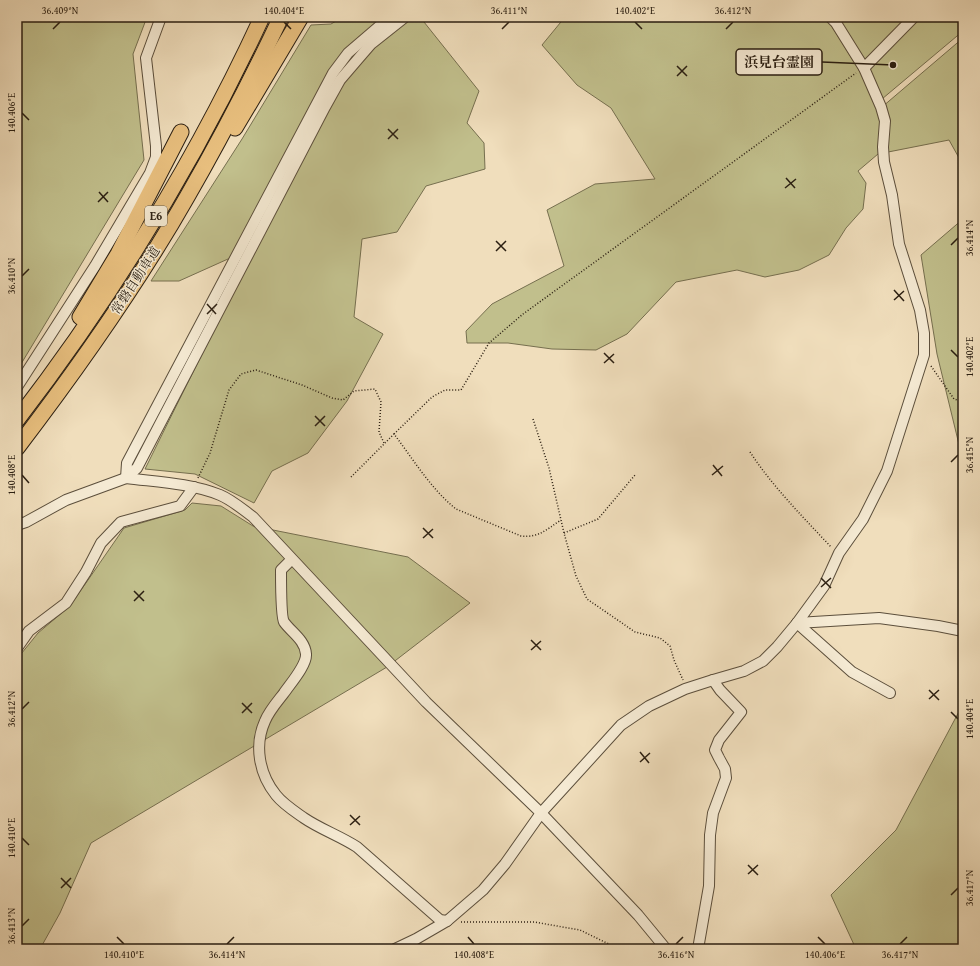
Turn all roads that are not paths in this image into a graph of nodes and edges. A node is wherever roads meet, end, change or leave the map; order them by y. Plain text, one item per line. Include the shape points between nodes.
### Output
1 (161, 17) edge
2 (262, 17) edge
3 (281, 17) edge
4 (301, 17) edge
5 (390, 17) edge
6 (405, 17) edge
7 (914, 17) edge
8 (835, 19) edge
9 (864, 68) junction
10 (181, 132) dead end
11 (187, 198) junction
12 (17, 388) edge
13 (30, 403) junction
14 (17, 420) edge
15 (17, 448) edge
16 (126, 478) junction
17 (194, 487) junction
18 (17, 525) edge
19 (291, 560) junction
20 (797, 623) junction
21 (963, 631) edge
22 (17, 648) edge
23 (713, 680) junction
24 (890, 693) dead end
25 (541, 813) junction
26 (447, 921) junction
27 (395, 949) edge
28 (666, 949) edge
29 (698, 949) edge

1 - 12 street via 146,58 156,157 150,172 95,266
2 - 13 highway, 常磐自動車道 / E6 via 219,105 171,192 101,302
3 - 11 highway, 常磐自動車道 / E6 via 230,120
4 - 11 highway via 234,130
5 - 16 street via 348,53 333,73 127,463
6 - 16 street via 371,44 340,80 137,468
7 - 9 street
8 - 9 street
9 - 20 street via 885,120 882,147 884,162 899,244 920,310 924,355 887,471 863,519 838,553 824,586
10 - 13 highway via 118,254
11 - 15 highway, 常磐自動車道 / E6 via 91,348
13 - 14 highway, 常磐自動車道 / E6
16 - 17 street
16 - 18 street via 66,500
17 - 19 street via 239,506 253,517
17 - 22 street via 180,506 121,522 101,543 66,603 29,632
19 - 25 street via 426,702
19 - 26 street via 281,570 283,620 297,636 306,654 297,675 265,720 259,746 263,771 276,796 287,806 305,819 357,847 440,920
20 - 21 street via 879,618
20 - 23 street via 763,661 744,671
20 - 24 street via 852,672
23 - 25 street via 649,706 621,726
23 - 29 street via 741,712 719,740 715,750 725,769 726,778 713,813 710,835 710,886
25 - 26 street via 483,890
25 - 28 street via 638,915
26 - 27 street

